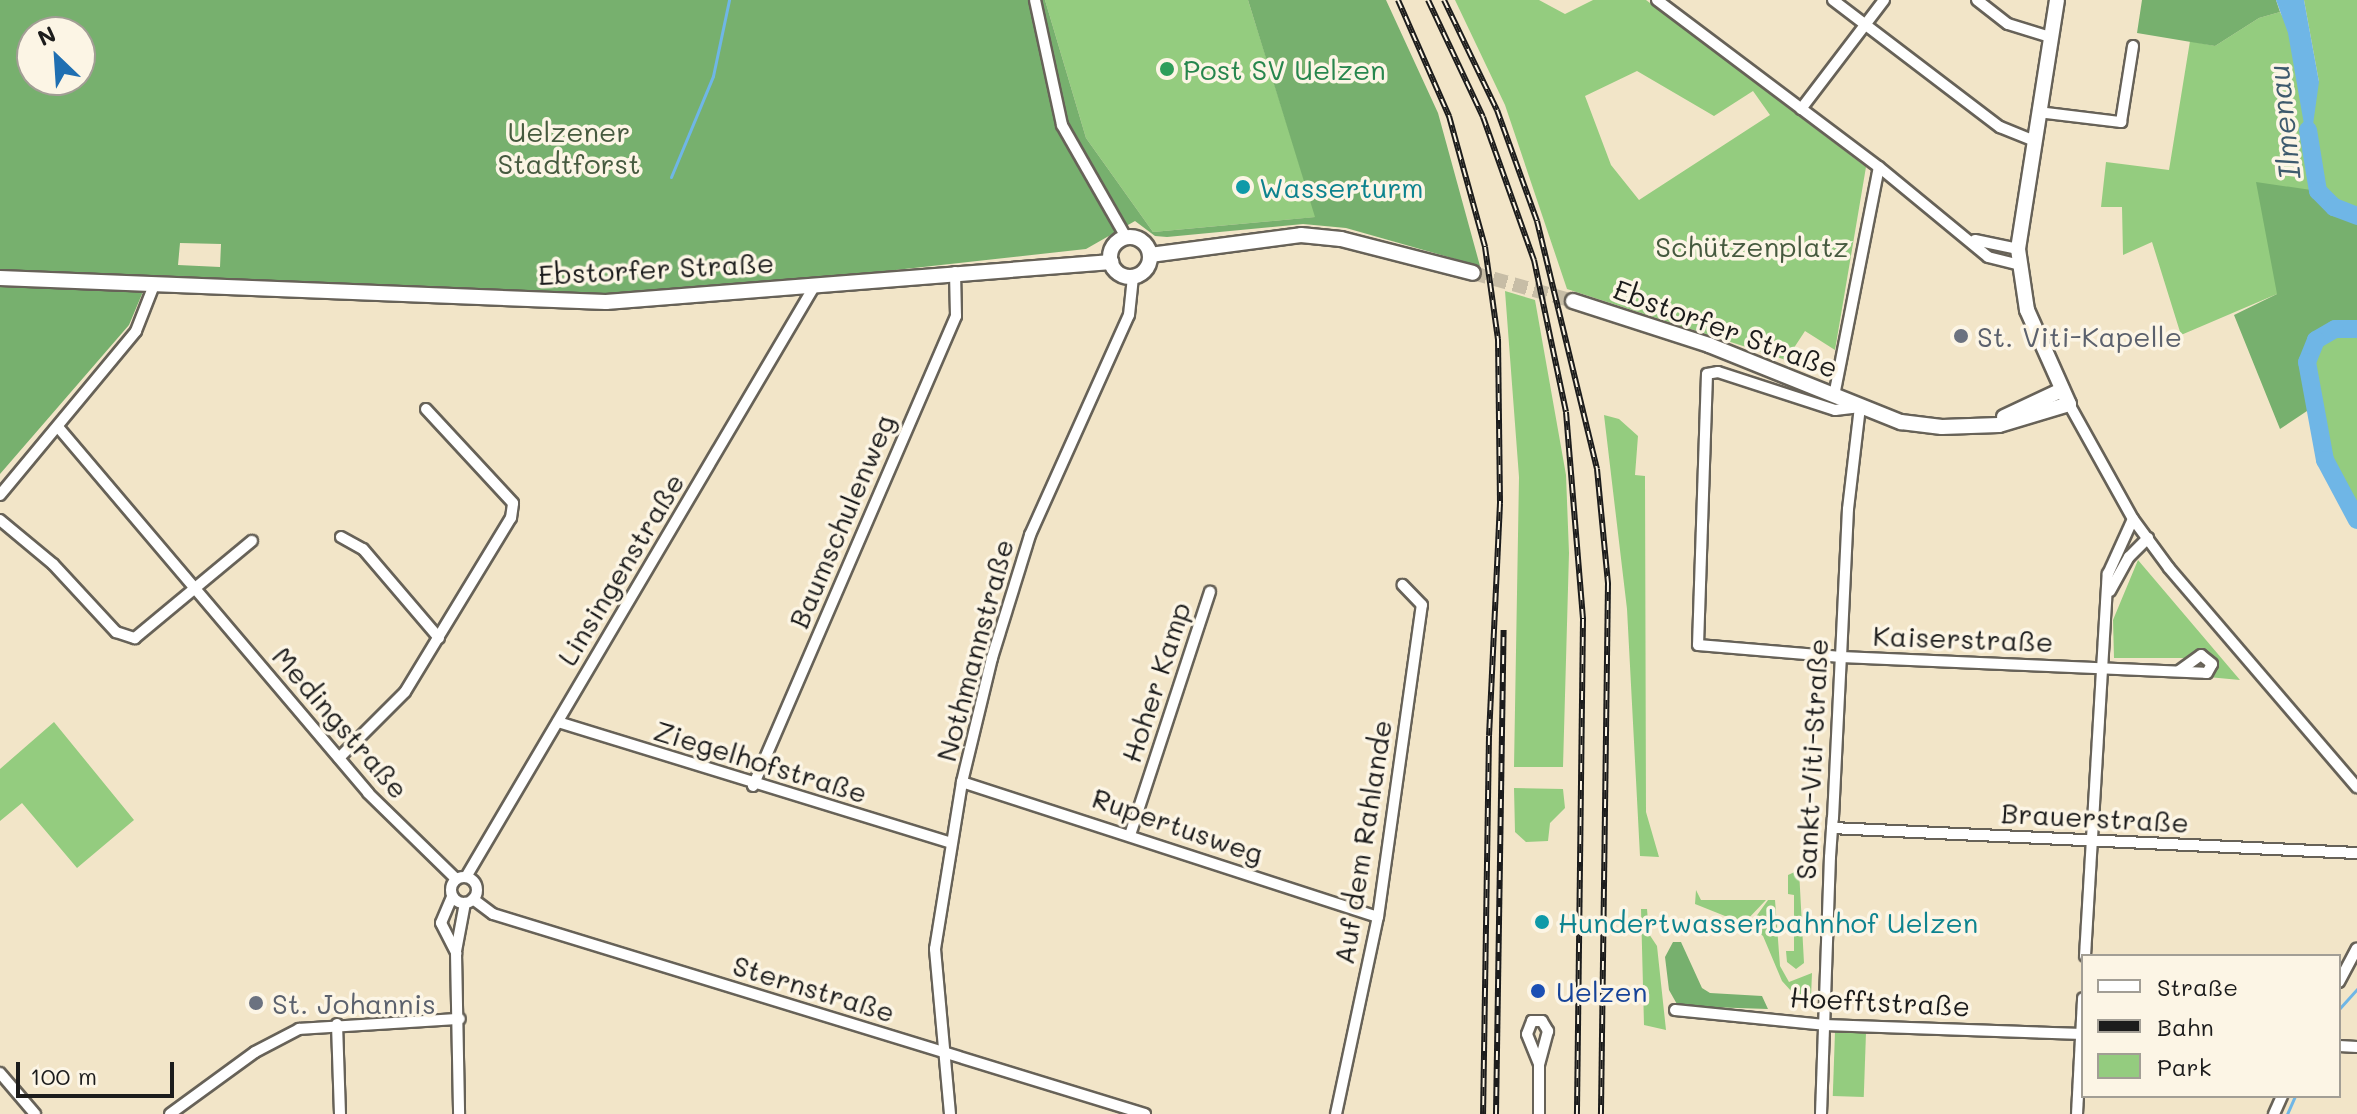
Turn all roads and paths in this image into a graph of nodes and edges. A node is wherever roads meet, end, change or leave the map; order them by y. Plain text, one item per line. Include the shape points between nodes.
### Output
1 (1035, 0) edge
2 (1657, 0) edge
3 (1833, 0) edge
4 (1884, 0) edge
5 (1977, 0) edge
6 (2057, 0) edge
7 (1865, 25) junction
8 (2050, 37) junction
9 (2133, 46) dead end
10 (1801, 109) junction
11 (2038, 112) junction
12 (2033, 140) junction
13 (1879, 167) junction
14 (1966, 236) junction
15 (1126, 237) junction
16 (2018, 249) junction
17 (1150, 255) junction
18 (1111, 262) junction
19 (2019, 265) junction
20 (955, 272) junction
21 (1473, 273) tunnel mouth
22 (1133, 276) junction
23 (0, 278) edge
24 (154, 285) junction
25 (815, 285) junction
26 (1573, 301) tunnel mouth
27 (2062, 390) junction
28 (1834, 396) junction
29 (2069, 404) junction
30 (1860, 407) junction
31 (426, 409) dead end
32 (58, 427) junction
33 (1965, 427) junction
34 (0, 495) edge
35 (2133, 519) junction
36 (0, 520) edge
37 (341, 537) dead end
38 (2148, 538) junction
39 (252, 541) dead end
40 (1403, 585) dead end
41 (195, 591) junction
42 (1210, 592) dead end
43 (2107, 597) junction
44 (439, 638) junction
45 (1698, 645) joint
46 (1841, 657) junction
47 (2100, 667) junction
48 (2179, 671) dead end
49 (558, 722) junction
50 (339, 758) junction
51 (962, 782) junction
52 (753, 786) junction
53 (2357, 787) edge
54 (1832, 828) junction
55 (1131, 832) junction
56 (2091, 840) junction
57 (951, 843) junction
58 (2357, 853) edge
59 (461, 878) junction
60 (452, 897) junction
61 (469, 901) junction
62 (1378, 917) junction
63 (2357, 948) edge
64 (456, 953) junction
65 (2085, 954) edge
66 (2341, 978) edge
67 (1675, 1010) dead end
68 (460, 1019) junction
69 (337, 1024) junction
70 (1824, 1025) junction
71 (2081, 1034) edge
72 (2081, 1050) edge
73 (948, 1054) junction
74 (1539, 1064) dead end
75 (0, 1073) edge
76 (174, 1113) edge
77 (35, 1114) edge
78 (340, 1114) edge
79 (459, 1114) edge
80 (950, 1114) edge
81 (1145, 1114) edge
82 (1336, 1114) edge
83 (1539, 1114) edge
84 (1821, 1114) edge
85 (2077, 1114) edge

1 - 15 street via 1062,125
2 - 10 street
3 - 7 street
4 - 7 street
5 - 8 street via 2008,24
6 - 8 main road
7 - 10 street
7 - 12 street via 2000,127
8 - 11 main road
9 - 11 street via 2121,122
10 - 13 street
11 - 12 main road
12 - 16 main road
13 - 14 street
13 - 28 street
14 - 16 street via 1991,248
14 - 19 street via 1988,257
15 - 17 main road via 1139,239
15 - 18 main road via 1112,249
16 - 19 main road
17 - 21 main road via 1301,235 1341,239
17 - 22 main road via 1146,269
18 - 20 main road, Ebstorfer Straße
18 - 22 main road via 1119,273
19 - 27 main road via 2034,330
20 - 25 main road, Ebstorfer Straße
20 - 52 street, Baumschulenweg via 956,316
22 - 51 street, Nothmannstraße via 1129,315 1030,535
23 - 24 main road, Ebstorfer Straße
24 - 25 main road, Ebstorfer Straße via 573,303
24 - 32 street via 136,331
25 - 49 street, Linsingenstraße
26 - 28 main road, Ebstorfer Straße via 1709,345
27 - 29 main road
27 - 33 main road, Ebstorfer Straße via 2019,412
28 - 30 main road, Ebstorfer Straße
29 - 33 main road, Ebstorfer Straße via 2022,421
29 - 35 street
30 - 33 main road, Ebstorfer Straße via 1919,425
30 - 45 street, Ebstorfer Straße via 1835,410 1718,372 1707,374
30 - 46 street, Sankt-Viti-Straße
31 - 44 street via 513,503 511,518
32 - 34 street
32 - 41 street, Medingstraße
35 - 38 street
35 - 43 street via 2111,563
36 - 41 street via 53,564 125,637 135,638
37 - 44 street via 363,549
38 - 43 street via 2123,566
38 - 53 street via 2191,598
39 - 41 street
40 - 62 street, Auf dem Rahlande via 1422,605
41 - 50 street, Medingstraße
42 - 55 street, Hoher Kamp
43 - 47 street
44 - 50 street via 388,713
45 - 46 street, Kaiserstraße
46 - 47 street, Kaiserstraße
46 - 54 street, Sankt-Viti-Straße
47 - 48 street, Kaiserstraße
47 - 56 street
49 - 52 street, Ziegelhofstraße
49 - 59 street, Linsingenstraße
50 - 59 street, Medingstraße via 383,810
51 - 55 street, Rupertusweg
51 - 57 street, Nothmannstraße
52 - 57 street, Ziegelhofstraße
54 - 56 street, Brauerstraße
54 - 70 street, Sankt-Viti-Straße
55 - 62 street, Rupertusweg
56 - 58 street, Brauerstraße
56 - 65 street
57 - 73 street, Nothmannstraße via 935,949
59 - 60 street, Linsingenstraße
59 - 61 street via 476,884
60 - 61 street, Sternstraße
60 - 64 street, Linsingenstraße via 441,923
61 - 64 street
61 - 73 street, Sternstraße via 493,914
62 - 82 street, Auf dem Rahlande
63 - 66 street
64 - 68 street
67 - 70 street, Hoefftstraße
68 - 69 street
68 - 79 street
69 - 76 street via 285,1034
69 - 78 street
70 - 71 street, Hoefftstraße
70 - 84 street, Sankt-Viti-Straße
72 - 85 street
73 - 80 street, Nothmannstraße
73 - 81 street, Sternstraße
74 - 83 street
75 - 77 street

